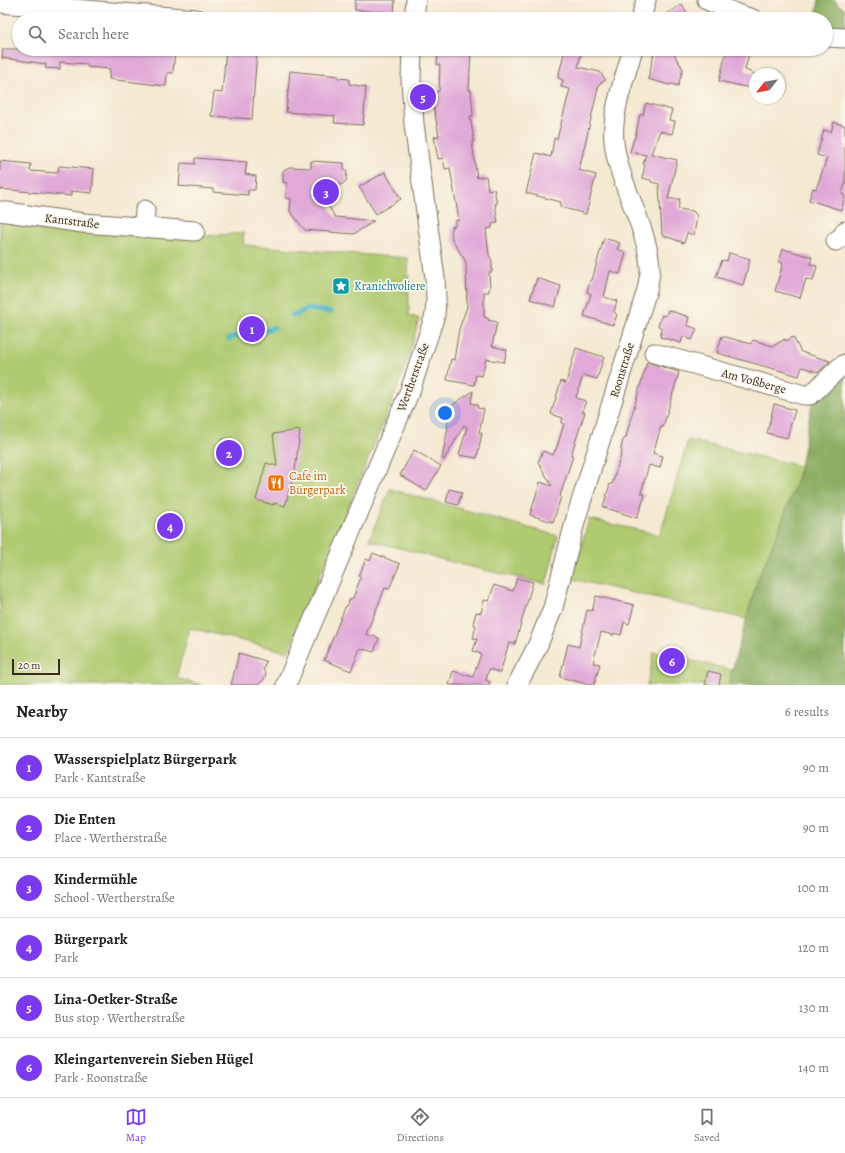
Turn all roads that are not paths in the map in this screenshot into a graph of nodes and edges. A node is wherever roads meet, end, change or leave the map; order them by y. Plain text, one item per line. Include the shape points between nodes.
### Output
1 (416, 0) edge
2 (646, 0) edge
3 (707, 0) edge
4 (0, 3) edge
5 (110, 12) edge
6 (415, 12) edge
7 (643, 12) edge
8 (733, 12) edge
9 (833, 37) edge
10 (845, 38) edge
11 (412, 56) edge
12 (631, 56) edge
13 (0, 211) edge
14 (195, 231) dead end
15 (654, 354) dead end
16 (845, 364) edge
17 (286, 685) edge
18 (517, 685) edge

1 - 6 street
2 - 7 street
3 - 8 street
4 - 5 street
9 - 10 street
11 - 17 street, Wertherstraße via 414,124 435,278 435,315 411,388
12 - 18 street, Roonstraße via 615,116 614,142 619,166 644,239 650,266 647,290 576,518 553,608 537,647
13 - 14 street, Kantstraße via 83,223 144,219
15 - 16 street, Am Voßberge via 804,395 814,392

